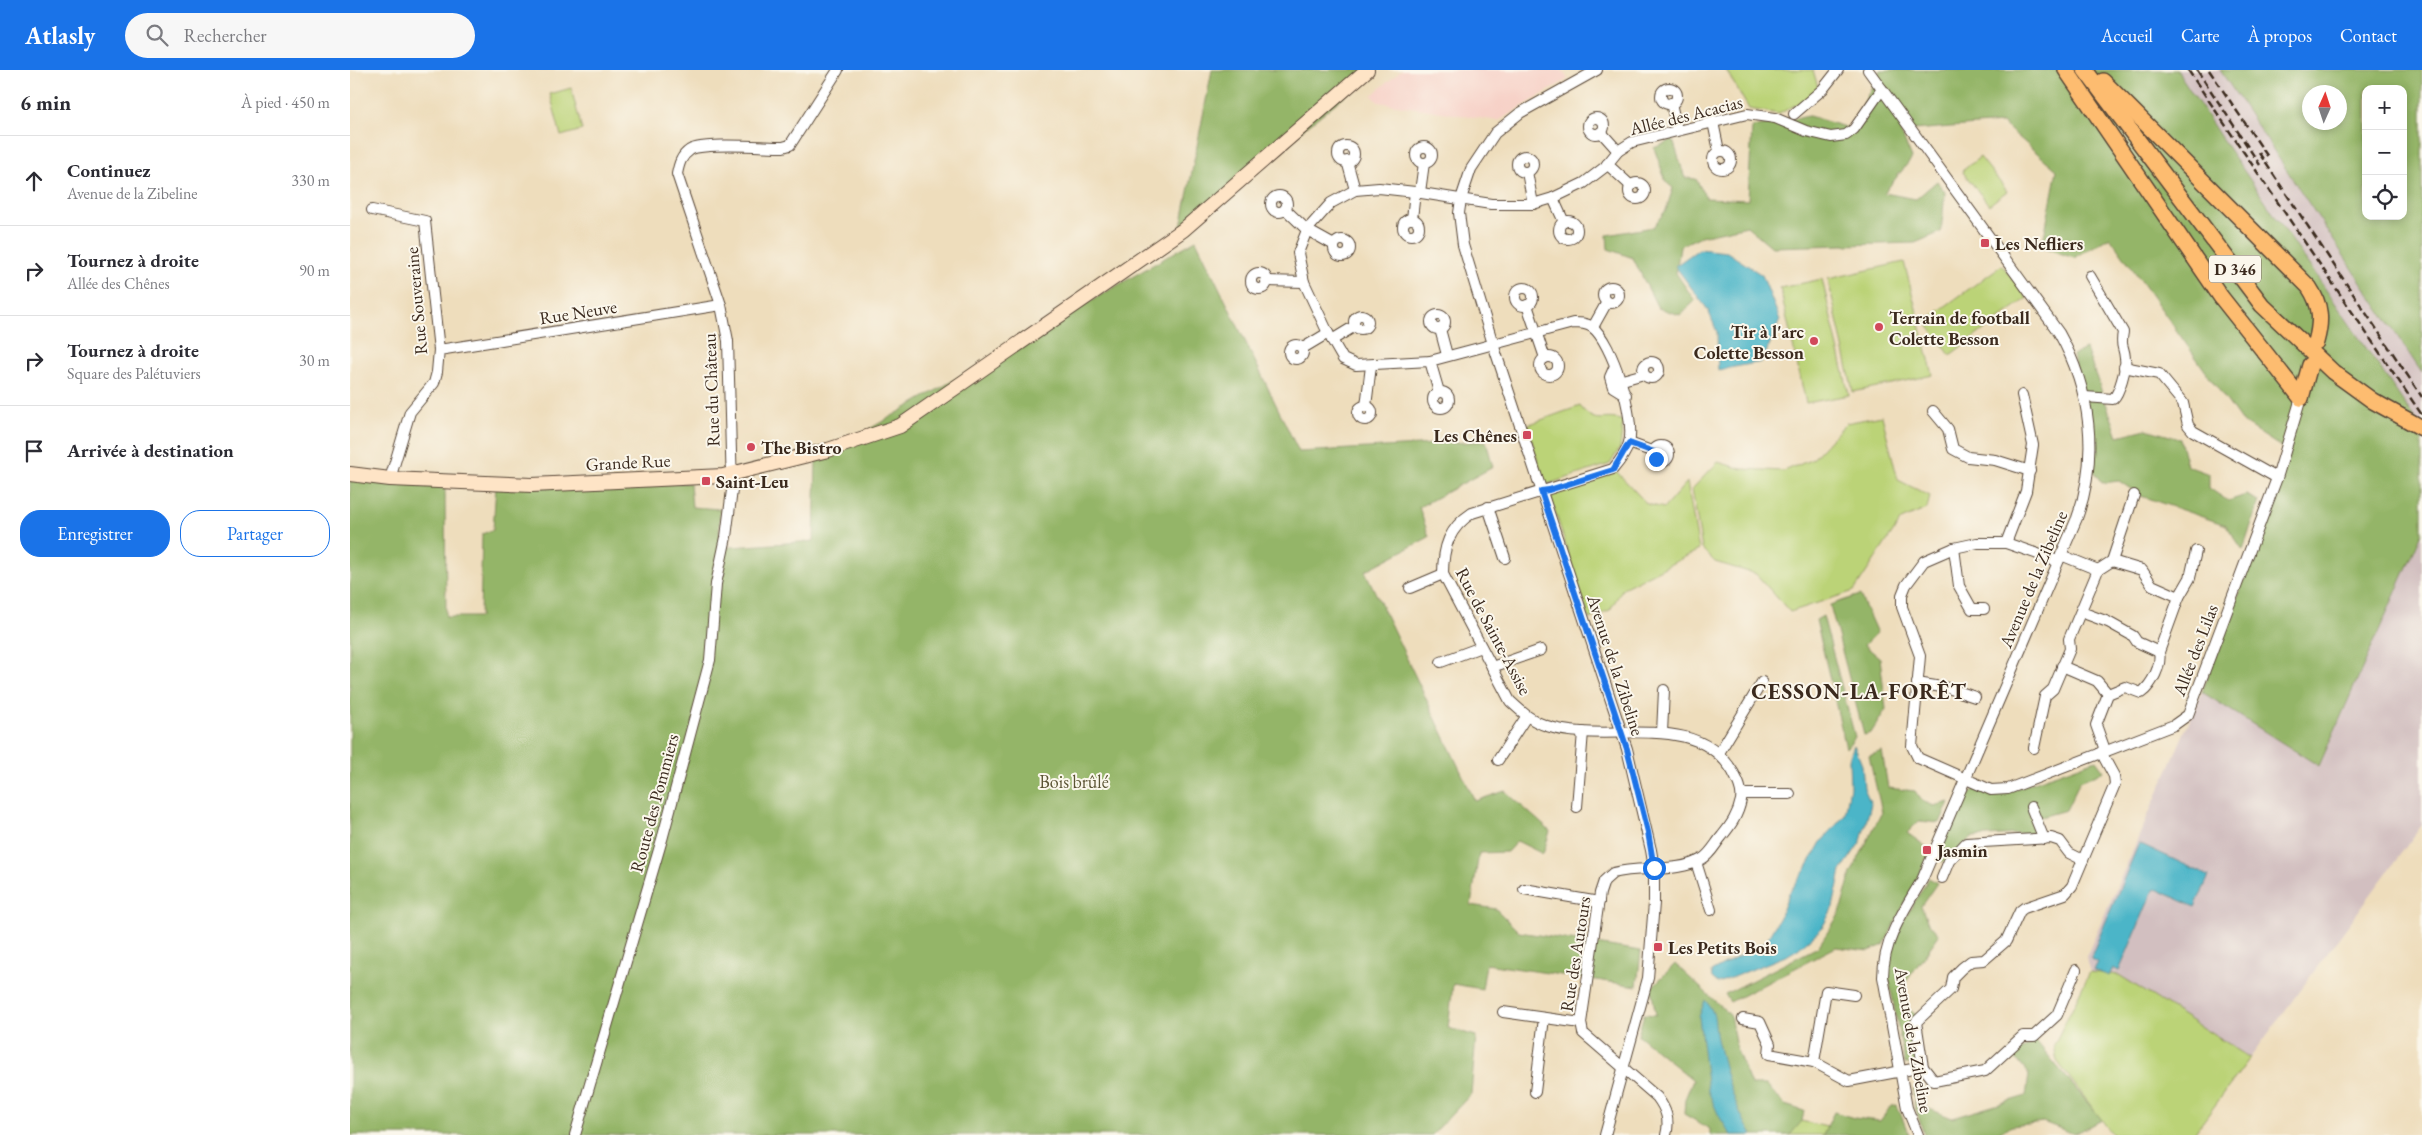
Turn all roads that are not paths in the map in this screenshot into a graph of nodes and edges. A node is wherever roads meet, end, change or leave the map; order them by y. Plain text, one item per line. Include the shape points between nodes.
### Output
1 (838, 70) edge
2 (1367, 70) edge
3 (1597, 70) edge
4 (1838, 70) edge
5 (1868, 70) edge
6 (2066, 70) edge
7 (2086, 70) edge
8 (2092, 70) edge
9 (1879, 93) junction
10 (1671, 103) dead end
11 (1794, 114) dead end
12 (1713, 122) junction
13 (1677, 130) junction
14 (1601, 132) dead end
15 (1618, 151) junction
16 (1719, 152) dead end
17 (1348, 161) dead end
18 (1424, 163) dead end
19 (1607, 164) junction
20 (1527, 172) dead end
21 (1631, 186) dead end
22 (1355, 190) junction
23 (1418, 192) junction
24 (1553, 198) junction
25 (1461, 199) junction
26 (1533, 204) junction
27 (1285, 209) dead end
28 (372, 210) dead end
29 (1412, 219) dead end
30 (1564, 222) dead end
31 (1307, 230) junction
32 (1334, 245) dead end
33 (2090, 276) dead end
34 (1266, 281) dead end
35 (1304, 282) junction
36 (1607, 302) dead end
37 (721, 305) junction
38 (1527, 305) dead end
39 (1355, 326) dead end
40 (1593, 327) junction
41 (1440, 329) dead end
42 (1538, 334) junction
43 (1330, 336) junction
44 (2316, 342) dead end
45 (1493, 344) junction
46 (1302, 348) dead end
47 (439, 350) junction
48 (1447, 355) junction
49 (1545, 358) dead end
50 (1430, 361) junction
51 (2310, 365) dead end
52 (1371, 366) junction
53 (2124, 367) junction
54 (1614, 368) junction
55 (1644, 374) dead end
56 (1619, 381) junction
57 (1439, 392) dead end
58 (1626, 395) junction
59 (2022, 395) dead end
60 (2085, 397) junction
61 (2301, 398) junction
62 (1366, 406) dead end
63 (1933, 411) dead end
64 (2422, 428) edge
65 (1629, 443) junction
66 (1654, 452) dead end
67 (2030, 471) junction
68 (350, 474) edge
69 (732, 474) junction
70 (2277, 478) junction
71 (390, 479) junction
72 (1541, 491) junction
73 (2134, 495) dead end
74 (1488, 508) junction
75 (2006, 543) junction
76 (1954, 548) junction
77 (2196, 551) dead end
78 (1505, 558) dead end
79 (2059, 558) junction
80 (2112, 561) junction
81 (2098, 570) junction
82 (1443, 574) junction
83 (1410, 588) dead end
84 (2179, 597) junction
85 (1984, 609) dead end
86 (2081, 612) junction
87 (1481, 648) junction
88 (1541, 650) dead end
89 (2159, 652) junction
90 (1441, 662) dead end
91 (2062, 666) junction
92 (1492, 667) junction
93 (1762, 682) dead end
94 (1917, 683) junction
95 (1664, 690) dead end
96 (2108, 694) junction
97 (1975, 696) dead end
98 (1526, 717) junction
99 (1583, 732) junction
100 (1620, 732) junction
101 (1662, 733) junction
102 (2034, 748) dead end
103 (2103, 751) junction
104 (1719, 753) junction
105 (1498, 760) dead end
106 (1965, 779) junction
107 (1742, 794) junction
108 (1790, 794) dead end
109 (1577, 807) dead end
110 (2031, 807) dead end
111 (2044, 839) junction
112 (2083, 860) junction
113 (1696, 862) junction
114 (1654, 868) junction
115 (1942, 878) dead end
116 (1524, 889) dead end
117 (1599, 902) junction
118 (1711, 910) dead end
119 (2076, 970) dead end
120 (1854, 995) dead end
121 (1503, 1012) dead end
122 (1544, 1018) junction
123 (1743, 1019) dead end
124 (1581, 1023) junction
125 (1814, 1062) junction
126 (1624, 1067) junction
127 (1923, 1067) junction
128 (1901, 1072) junction
129 (1535, 1092) dead end
130 (575, 1135) edge
131 (1605, 1135) edge
132 (1666, 1135) edge
133 (1918, 1135) edge

1 - 37 street, Rue du Château via 790,145 698,146 683,156 677,174
2 - 69 main road, Grande Rue via 1183,230 900,426 828,450
3 - 25 street, Avenue de la Zibeline via 1520,113 1495,133 1471,169
4 - 11 street via 1823,89
5 - 9 street, Avenue de la Zibeline
6 - 61 main road via 2221,297
7 - 64 main road, D 346 via 2262,304 2333,372 2373,401
8 - 44 main road via 2309,287 2320,315
9 - 12 street, Allée des Acacias via 1846,136 1831,138 1775,118 1747,114
9 - 60 street, Avenue de la Zibeline via 2059,333
10 - 13 street
12 - 13 street, Allée des Acacias
12 - 16 street
13 - 15 street, Allée des Acacias via 1641,140
14 - 15 street
15 - 19 street, Allée des Acacias
17 - 22 street
18 - 23 street
19 - 21 street
19 - 24 street, Allée des Acacias via 1584,183
20 - 26 street
22 - 23 street, Allée des Acacias via 1379,188
22 - 31 street via 1331,203
23 - 25 street, Allée des Acacias
23 - 29 street
24 - 26 street, Allée des Acacias
24 - 30 street
25 - 26 street, Allée des Acacias via 1508,206
25 - 45 street, Avenue de la Zibeline via 1459,213 1463,245
27 - 31 street
28 - 47 street, Rue Souveraine via 425,221
31 - 32 street
31 - 35 street via 1298,253
33 - 53 street via 2123,332
34 - 35 street
35 - 43 street
36 - 40 street
37 - 47 street, Rue Neuve
37 - 69 street, Rue du Château via 728,341
38 - 42 street
39 - 43 street
40 - 42 street via 1573,323
40 - 54 street via 1607,348
41 - 48 street
42 - 45 street
42 - 49 street
43 - 46 street
43 - 52 street via 1343,359 1356,365
45 - 48 street
45 - 72 street, Avenue de la Zibeline
47 - 71 street, Rue Souveraine via 434,383 410,412
48 - 50 street
50 - 52 street
50 - 57 street
51 - 61 main road
52 - 62 street
53 - 60 street via 2118,394 2113,399
53 - 70 street via 2159,374 2183,403 2188,426
54 - 56 street
54 - 58 street via 1610,377 1613,387
55 - 56 street
56 - 58 street
58 - 65 street via 1630,416
59 - 67 street via 2033,445
60 - 79 street, Avenue de la Zibeline via 2089,435 2087,479 2077,518
61 - 70 street, Allée des Lilas
63 - 67 street via 1948,429 1954,449 1968,457 1995,460
65 - 66 street
65 - 72 street, Rue de Sainte-Assise via 1613,470
67 - 75 street via 2026,491
68 - 71 main road, Grande Rue
69 - 71 main road, Grande Rue via 532,485
69 - 130 street, Route des Pommiers via 726,537 716,584 710,660 663,836
70 - 103 street, Allée des Lilas via 2188,715 2174,725
72 - 74 street, Rue de Sainte-Assise
72 - 100 street, Avenue de la Zibeline
73 - 80 street
74 - 78 street
74 - 82 street, Rue de Sainte-Assise via 1459,521 1448,536 1443,554
75 - 76 street
75 - 79 street
76 - 85 street via 1959,586 1972,609
76 - 94 street via 1924,560 1902,594 1902,607 1920,656
77 - 84 street via 2190,578
79 - 81 street
79 - 106 street, Avenue de la Zibeline
80 - 81 street
80 - 84 street via 2142,570 2152,585
81 - 86 street
82 - 83 street
82 - 87 street, Rue de Sainte-Assise
84 - 89 street
86 - 89 street via 2108,622 2133,636 2137,642
86 - 91 street
87 - 90 street
87 - 92 street, Rue de Sainte-Assise
88 - 92 street
89 - 96 street via 2160,660 2148,687 2141,692 2125,687
91 - 96 street via 2097,682
91 - 102 street via 2053,689 2045,696
92 - 98 street, Rue de Sainte-Assise via 1510,701
93 - 104 street
94 - 97 street
94 - 106 street, Allée des Lilas via 1912,746 1915,756
95 - 101 street
96 - 103 street via 2096,725
98 - 99 street, Rue de Sainte-Assise via 1548,726
98 - 105 street
99 - 100 street, Rue de Sainte-Assise
99 - 109 street
100 - 101 street, Rue de Sainte-Assise
100 - 114 street, Avenue de la Zibeline via 1642,805
101 - 104 street, Rue de Sainte-Assise via 1687,738
103 - 106 street, Allée des Lilas via 2008,789 1991,790
103 - 112 street via 2115,784
104 - 107 street via 1736,777
106 - 128 street, Avenue de la Zibeline via 1922,880 1893,933 1884,960 1883,977
107 - 108 street
107 - 113 street via 1739,811 1730,826 1704,859
110 - 111 street
111 - 112 street via 2060,841 2068,853
111 - 115 street via 1966,843 1949,861
112 - 127 street via 2069,891 2020,911 2006,941 1984,960 1972,961 1962,968 1954,977 1951,989 1916,1022
113 - 114 street, Rue des Autours
113 - 118 street
114 - 117 street, Rue des Autours via 1613,873 1604,881
114 - 126 street, Avenue de la Zibeline via 1653,944 1649,973
116 - 117 street
117 - 124 street, Rue des Autours
119 - 127 street via 2057,1015 2034,1036 2023,1036 1985,1071 1934,1081
120 - 125 street via 1826,991
121 - 122 street
122 - 124 street
122 - 129 street
123 - 125 street via 1760,1022 1770,1044 1769,1054
124 - 126 street, Rue des Autours via 1583,1033
125 - 128 street via 1849,1081
126 - 131 street, Avenue de la Zibeline
126 - 132 street, Rue des Autours via 1664,1106 1668,1117
127 - 128 street
128 - 133 street, Avenue de la Zibeline via 1909,1116

